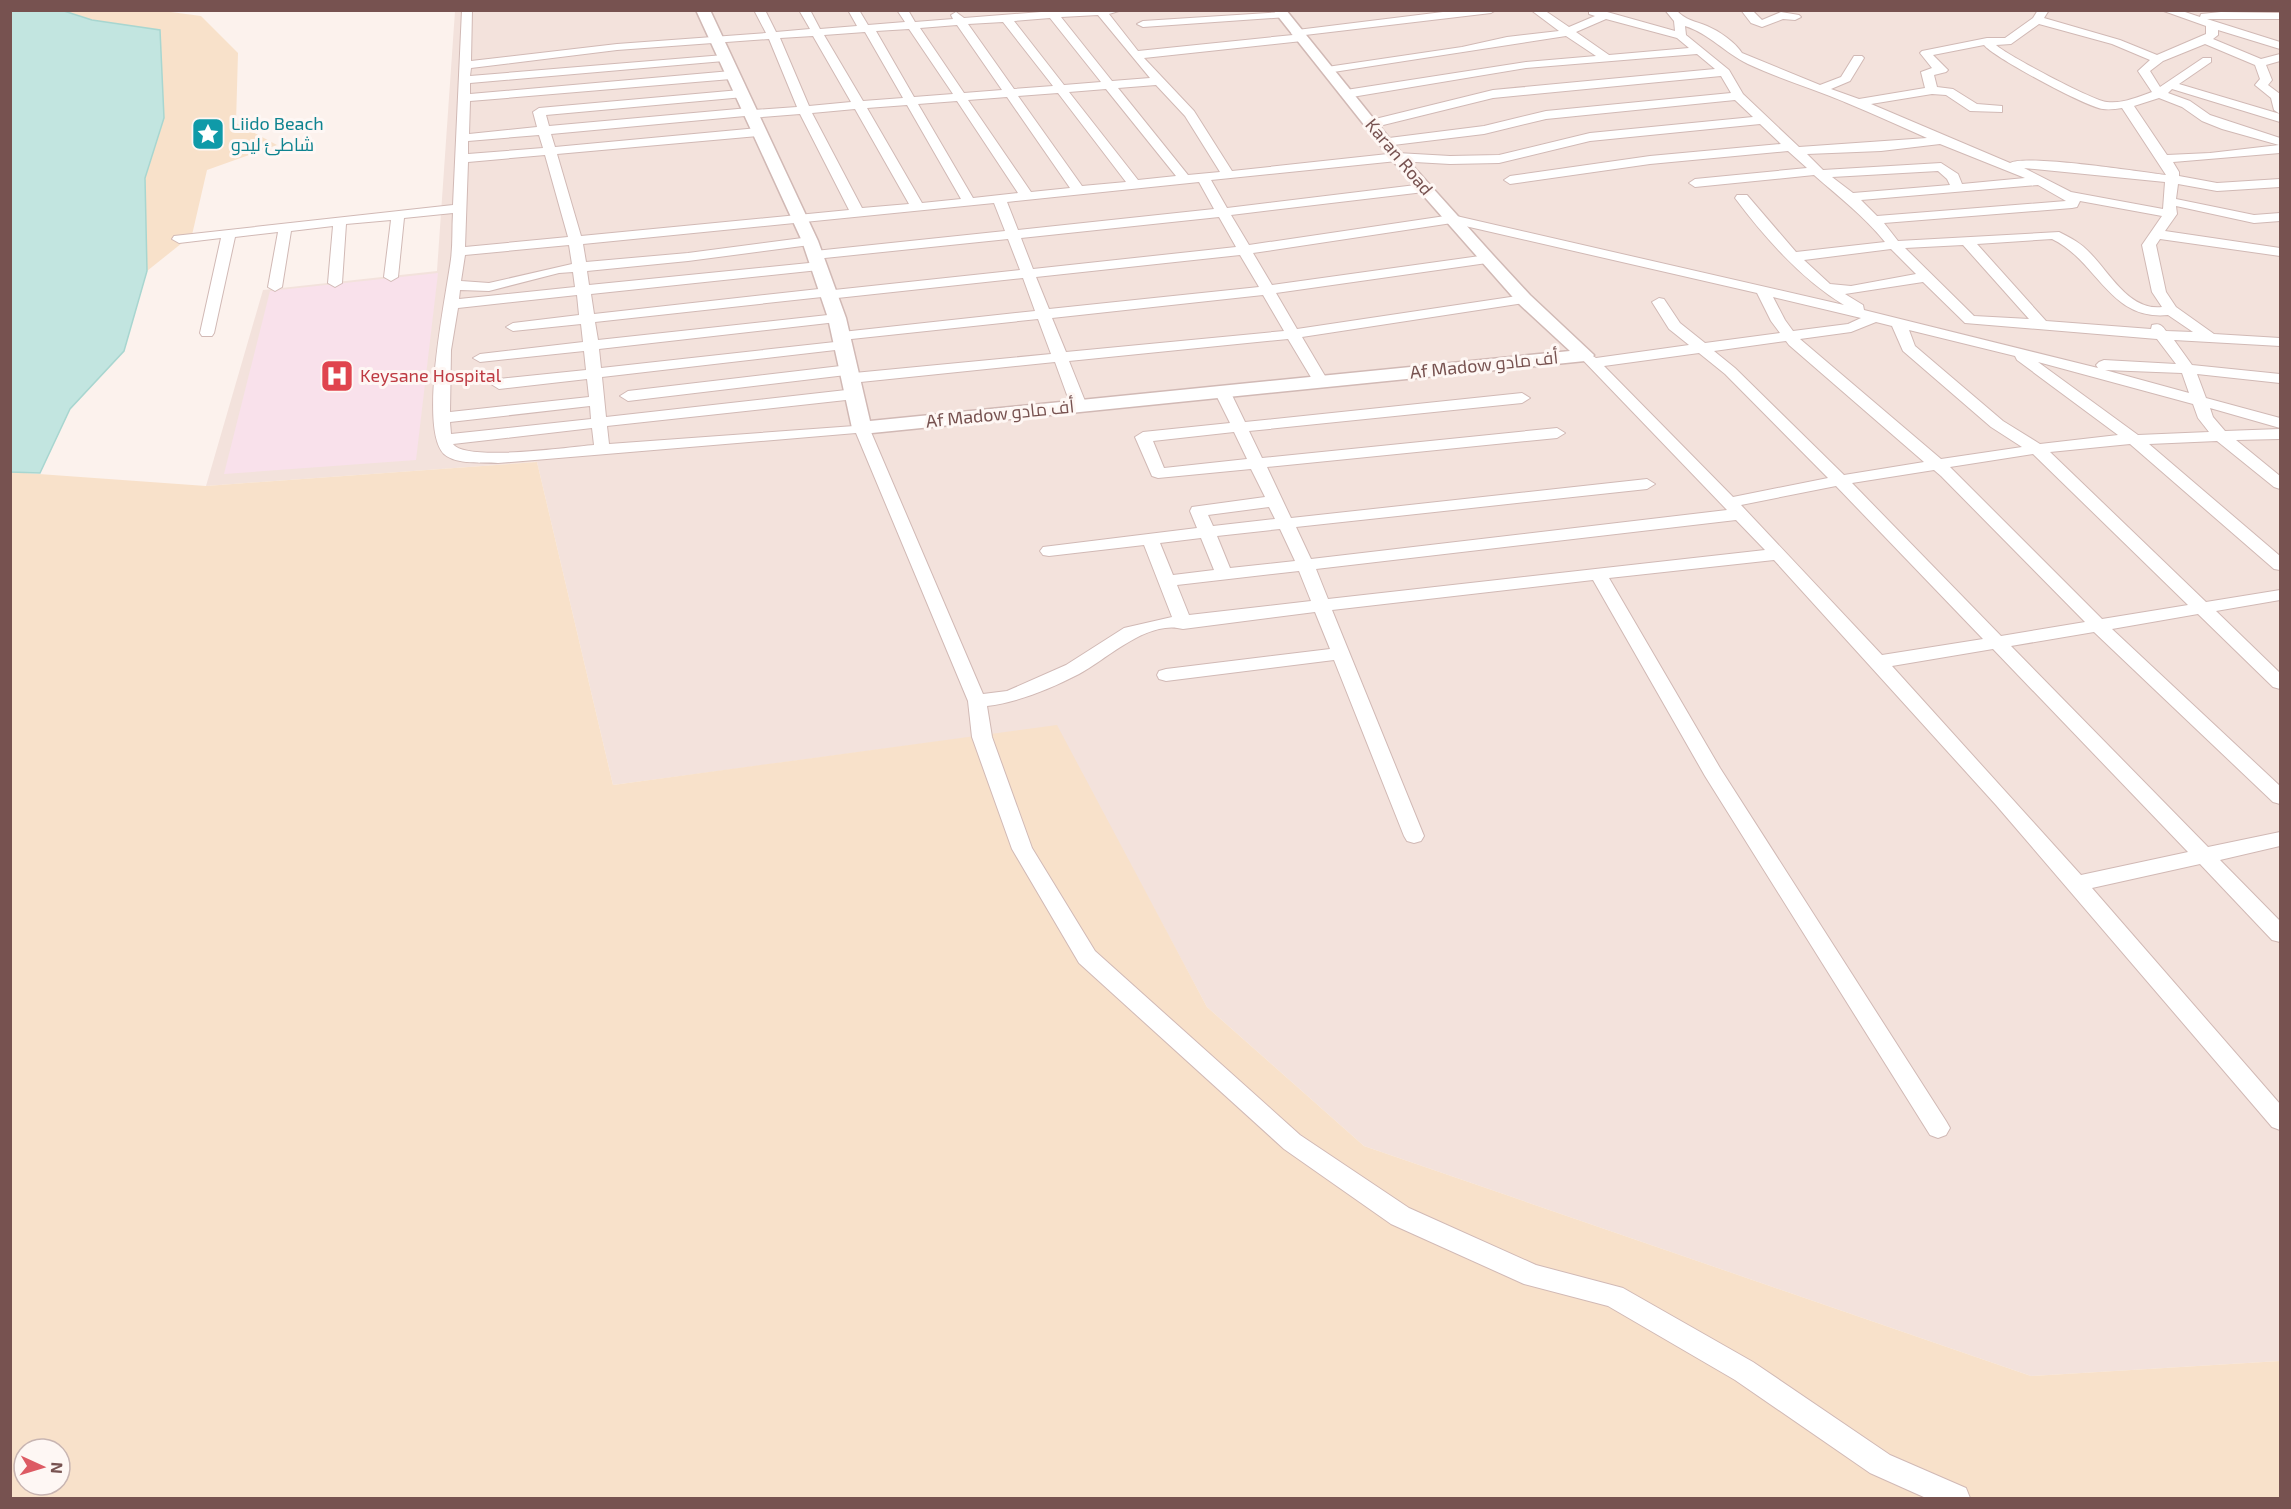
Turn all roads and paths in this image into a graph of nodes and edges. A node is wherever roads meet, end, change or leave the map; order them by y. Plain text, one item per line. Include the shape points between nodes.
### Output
1 (467, 10) edge
2 (703, 10) edge
3 (759, 10) edge
4 (804, 10) edge
5 (853, 10) edge
6 (902, 10) edge
7 (952, 10) edge
8 (1117, 10) edge
9 (1491, 10) edge
10 (1536, 10) edge
11 (1588, 10) edge
12 (1746, 10) edge
13 (1101, 11) edge
14 (2173, 11) edge
15 (1281, 13) edge
16 (1053, 15) junction
17 (1606, 15) junction
18 (1675, 15) edge
19 (2041, 15) edge
20 (1010, 16) edge
21 (2278, 16) dead end
22 (1795, 17) dead end
23 (2206, 17) edge
24 (961, 22) junction
25 (1143, 24) dead end
26 (913, 26) junction
27 (867, 29) junction
28 (1568, 32) junction
29 (817, 33) junction
30 (773, 36) junction
31 (1299, 36) junction
32 (1681, 36) junction
33 (1507, 39) junction
34 (715, 40) junction
35 (2205, 40) junction
36 (1987, 41) junction
37 (2280, 46) edge
38 (1697, 51) junction
39 (1135, 55) junction
40 (522, 57) junction
41 (1605, 57) junction
42 (2280, 57) edge
43 (723, 58) junction
44 (1858, 58) dead end
45 (2158, 59) junction
46 (2207, 60) dead end
47 (2260, 63) junction
48 (464, 64) junction
49 (1526, 65) junction
50 (1327, 70) junction
51 (2280, 70) edge
52 (1725, 72) junction
53 (527, 74) junction
54 (731, 75) junction
55 (464, 80) junction
56 (1159, 81) junction
57 (1109, 85) junction
58 (2171, 85) junction
59 (1060, 89) junction
60 (1820, 89) junction
61 (1932, 90) junction
62 (533, 92) junction
63 (1011, 93) junction
64 (740, 94) junction
65 (1346, 94) junction
66 (2159, 94) junction
67 (2276, 94) edge
68 (1738, 96) junction
69 (961, 97) junction
70 (463, 98) junction
71 (910, 101) junction
72 (1858, 103) junction
73 (2127, 104) junction
74 (859, 105) junction
75 (1998, 109) dead end
76 (805, 110) junction
77 (2280, 110) edge
78 (539, 112) junction
79 (749, 113) junction
80 (2280, 118) edge
81 (1762, 120) junction
82 (1371, 124) junction
83 (544, 130) junction
84 (758, 132) junction
85 (461, 138) junction
86 (1941, 140) junction
87 (1385, 142) junction
88 (2280, 142) edge
89 (1794, 149) junction
90 (2280, 149) edge
91 (549, 150) junction
92 (1397, 156) junction
93 (1986, 158) junction
94 (460, 159) junction
95 (2163, 159) junction
96 (2003, 164) junction
97 (1941, 167) junction
98 (1818, 172) junction
99 (1228, 174) junction
100 (1202, 176) junction
101 (1184, 178) junction
102 (2172, 179) junction
103 (1510, 180) dead end
104 (2043, 181) junction
105 (1695, 183) dead end
106 (2280, 183) edge
107 (1134, 184) junction
108 (1957, 187) junction
109 (1424, 188) junction
110 (1078, 190) junction
111 (2067, 195) junction
112 (1027, 196) junction
113 (1850, 196) junction
114 (1742, 198) dead end
115 (999, 199) junction
116 (969, 202) junction
117 (917, 206) junction
118 (2170, 207) junction
119 (459, 208) junction
120 (857, 212) junction
121 (1223, 212) junction
122 (398, 214) junction
123 (799, 217) junction
124 (2280, 217) edge
125 (1452, 219) junction
126 (1874, 220) junction
127 (340, 221) junction
128 (285, 228) junction
129 (229, 234) junction
130 (1013, 234) junction
131 (2156, 234) junction
132 (179, 239) dead end
133 (575, 240) junction
134 (1966, 240) junction
135 (1894, 246) junction
136 (1245, 250) junction
137 (458, 252) junction
138 (2280, 252) edge
139 (814, 254) junction
140 (1793, 257) junction
141 (1487, 259) junction
142 (579, 267) junction
143 (1028, 274) junction
144 (391, 277) dead end
145 (1925, 277) junction
146 (335, 282) dead end
147 (454, 285) junction
148 (275, 287) dead end
149 (1826, 288) junction
150 (1267, 290) junction
151 (1763, 290) junction
152 (583, 292) junction
153 (828, 293) junction
154 (1524, 299) junction
155 (1659, 302) dead end
156 (451, 304) junction
157 (2171, 310) junction
158 (2144, 312) junction
159 (1044, 315) junction
160 (587, 318) junction
161 (837, 318) junction
162 (1873, 318) junction
163 (2040, 323) junction
164 (1899, 324) junction
165 (513, 327) dead end
166 (207, 333) dead end
167 (1293, 334) junction
168 (1789, 335) junction
169 (2162, 335) junction
170 (2210, 338) junction
171 (843, 340) junction
172 (2280, 342) edge
173 (591, 345) junction
174 (1701, 348) junction
175 (2014, 352) junction
176 (1060, 356) junction
177 (480, 358) dead end
178 (1589, 359) junction
179 (2086, 369) junction
180 (2188, 369) junction
181 (594, 373) junction
182 (2280, 378) edge
183 (852, 381) junction
184 (1320, 381) junction
185 (499, 384) dead end
186 (1222, 391) junction
187 (628, 396) dead end
188 (1522, 398) dead end
189 (2198, 400) junction
190 (596, 401) junction
191 (1079, 406) junction
192 (442, 418) junction
193 (599, 422) junction
194 (2280, 423) edge
195 (862, 428) junction
196 (1239, 428) junction
197 (1557, 433) dead end
198 (2280, 434) edge
199 (2221, 436) junction
200 (444, 440) junction
201 (2135, 440) junction
202 (602, 449) junction
203 (2037, 449) junction
204 (1256, 463) junction
205 (1937, 464) junction
206 (1840, 480) junction
207 (1647, 484) dead end
208 (2280, 484) edge
209 (1274, 501) junction
210 (1735, 508) junction
211 (1285, 523) junction
212 (1207, 532) junction
213 (1150, 539) junction
214 (1049, 551) dead end
215 (1777, 554) junction
216 (1305, 564) junction
217 (2280, 566) edge
218 (1224, 574) junction
219 (1598, 574) junction
220 (1166, 581) junction
221 (2280, 595) edge
222 (1323, 606) junction
223 (2202, 608) junction
224 (1183, 622) junction
225 (2100, 627) junction
226 (1999, 643) junction
227 (1342, 654) junction
228 (1878, 662) junction
229 (1166, 675) dead end
230 (2280, 683) edge
231 (976, 701) junction
232 (2280, 797) edge
233 (1414, 836) dead end
234 (2280, 839) edge
235 (2203, 856) junction
236 (2076, 884) junction
237 (2280, 934) edge
238 (2280, 1120) edge
239 (1938, 1128) dead end
240 (1956, 1498) edge

1 - 48 street
2 - 34 street
3 - 30 street
4 - 29 street
5 - 27 street
6 - 26 street
7 - 24 street
8 - 13 street
9 - 31 street
10 - 28 street
11 - 17 street
12 - 22 street via 1754,21 1764,24 1781,15
13 - 16 street
13 - 39 street
14 - 23 street
15 - 25 street
15 - 31 street, Karan Road
16 - 20 street
16 - 57 street
17 - 28 street
17 - 32 street
18 - 32 street
18 - 60 street via 1738,55
19 - 36 street via 2007,42
19 - 45 street
20 - 24 street
20 - 59 street
21 - 23 street
23 - 35 street via 2212,35
23 - 37 street
24 - 26 street
24 - 63 street
26 - 27 street
26 - 69 street
27 - 29 street
27 - 71 street
28 - 33 street
28 - 41 street
29 - 30 street
29 - 74 street
30 - 34 street
30 - 76 street
31 - 39 street
31 - 50 street, Karan Road
32 - 38 street
33 - 49 street
33 - 50 street via 1462,51
34 - 40 street
34 - 43 street
35 - 45 street
35 - 47 street
36 - 61 street via 1926,53 1942,70 1927,72
36 - 73 street via 2013,62 2104,106
38 - 41 street
38 - 52 street
39 - 56 street
40 - 48 street
40 - 53 street
41 - 49 street
42 - 47 street
43 - 53 street
43 - 54 street
44 - 60 street via 1846,79
45 - 66 street via 2144,71
46 - 58 street
47 - 51 street
47 - 67 street via 2266,80 2261,85
48 - 55 street
49 - 65 street
50 - 65 street, Karan Road
52 - 68 street
52 - 82 street via 1493,94
53 - 55 street
53 - 62 street
54 - 62 street
54 - 64 street
55 - 70 street
56 - 57 street
56 - 99 street via 1190,114
57 - 59 street
57 - 101 street
58 - 66 street
58 - 80 street
59 - 63 street
59 - 107 street
60 - 72 street
61 - 72 street
61 - 75 street via 1949,92 1974,108
62 - 70 street
62 - 78 street
63 - 69 street
63 - 110 street
64 - 78 street
64 - 79 street
65 - 82 street, Karan Road
66 - 73 street
66 - 88 street via 2226,126
67 - 77 street
68 - 81 street
68 - 87 street via 1567,112 1484,130
69 - 71 street
69 - 112 street
70 - 85 street
71 - 74 street
71 - 116 street
72 - 86 street
73 - 95 street
74 - 76 street
74 - 117 street
76 - 79 street
76 - 120 street
78 - 83 street
79 - 83 street
79 - 84 street
81 - 89 street
81 - 92 street via 1590,137 1499,159
82 - 87 street, Karan Road
83 - 85 street
83 - 91 street
84 - 91 street
84 - 123 street
85 - 94 street
86 - 89 street via 1881,147
86 - 93 street
87 - 92 street, Karan Road
89 - 98 street
89 - 103 street via 1729,150
90 - 95 street via 2210,158
91 - 94 street
91 - 133 street
92 - 99 street
92 - 109 street, Karan Road
93 - 96 street
93 - 97 street via 1983,162
94 - 119 street
95 - 102 street via 2173,172
96 - 102 street
96 - 104 street
97 - 98 street
97 - 108 street via 1953,177
98 - 105 street
98 - 113 street
99 - 100 street
100 - 101 street
100 - 121 street
101 - 107 street
102 - 106 street via 2217,188
102 - 118 street
104 - 108 street
104 - 111 street
107 - 110 street
108 - 113 street
109 - 121 street
109 - 125 street, Karan Road
110 - 112 street
111 - 118 street
111 - 126 street via 2074,201 2072,204
112 - 115 street
113 - 126 street
114 - 140 street
115 - 116 street
115 - 130 street
116 - 117 street
117 - 120 street
118 - 124 street via 2254,219
118 - 131 street
119 - 122 street
119 - 137 street
120 - 123 street
121 - 130 street
121 - 136 street
122 - 127 street
122 - 144 street
123 - 133 street
123 - 139 street
125 - 136 street
125 - 141 street, Karan Road
125 - 151 street
126 - 135 street
127 - 128 street
127 - 146 street
128 - 129 street
128 - 148 street
129 - 132 street
129 - 166 street
130 - 139 street
130 - 143 street
131 - 138 street
131 - 157 street via 2149,245 2155,276 2159,292
133 - 137 street
133 - 142 street
134 - 135 street
134 - 158 street via 2060,237 2100,270 2110,287
134 - 163 street
135 - 140 street
135 - 145 street
136 - 143 street
136 - 150 street
137 - 147 street
139 - 142 street via 688,257
139 - 152 street
139 - 153 street
140 - 149 street
141 - 150 street
141 - 154 street, Karan Road
142 - 147 street via 489,287
142 - 152 street
143 - 153 street
143 - 159 street
145 - 149 street via 1851,290
145 - 163 street via 1970,320
147 - 156 street
149 - 162 street
150 - 159 street
150 - 167 street
151 - 162 street
151 - 168 street
152 - 156 street
152 - 160 street
153 - 160 street
153 - 161 street
154 - 167 street
154 - 178 street, Karan Road
155 - 174 street via 1674,327
156 - 192 street via 444,350
157 - 158 street
157 - 170 street
158 - 169 street
159 - 171 street
159 - 176 street
160 - 165 street
160 - 173 street
161 - 171 street
161 - 173 street
162 - 164 street
162 - 168 street via 1851,328
163 - 169 street
164 - 175 street
164 - 203 street via 1908,348 1997,424
167 - 176 street
167 - 184 street
168 - 174 street
168 - 205 street
169 - 170 street
169 - 180 street
170 - 172 street
171 - 181 street
171 - 183 street
173 - 177 street
173 - 181 street
174 - 178 street
174 - 206 street via 1731,371
175 - 179 street
175 - 201 street
176 - 183 street
176 - 191 street
178 - 184 street, Af Madow أف مادو
178 - 210 street
179 - 180 street via 2099,365
179 - 189 street
180 - 182 street
180 - 189 street via 2198,390
181 - 185 street
181 - 190 street
183 - 187 street
183 - 193 street
183 - 195 street
184 - 186 street, Af Madow أف مادو
186 - 191 street, Af Madow أف مادو
186 - 196 street
188 - 196 street
189 - 194 street
189 - 199 street
190 - 192 street
190 - 193 street
191 - 195 street, Af Madow أف مادو
192 - 200 street
193 - 200 street
193 - 202 street
195 - 202 street
195 - 231 street
196 - 204 street
196 - 204 street via 1143,437 1158,473
197 - 204 street
198 - 199 street
199 - 201 street
199 - 208 street
200 - 202 street via 451,452 480,458
201 - 203 street
201 - 217 street
203 - 205 street
203 - 223 street
204 - 209 street
205 - 206 street
205 - 225 street
206 - 210 street
206 - 226 street
207 - 211 street
209 - 211 street
209 - 212 street via 1198,511
210 - 215 street
210 - 216 street
211 - 212 street
211 - 216 street
212 - 213 street
212 - 218 street
213 - 214 street
213 - 220 street
215 - 219 street
215 - 228 street
216 - 218 street
216 - 222 street
218 - 220 street
219 - 222 street
219 - 239 street via 1713,771
220 - 224 street
221 - 223 street
222 - 224 street
222 - 227 street
223 - 225 street
223 - 230 street
224 - 231 street via 1130,632 1073,669 1010,698
225 - 226 street
225 - 232 street
226 - 228 street
226 - 235 street
227 - 229 street
227 - 233 street
228 - 236 street
231 - 240 street via 982,737 1022,849 1088,957 1292,1142 1400,1216 1533,1276 1614,1296 1744,1371 1880,1464
234 - 235 street
235 - 236 street
235 - 237 street
236 - 238 street

